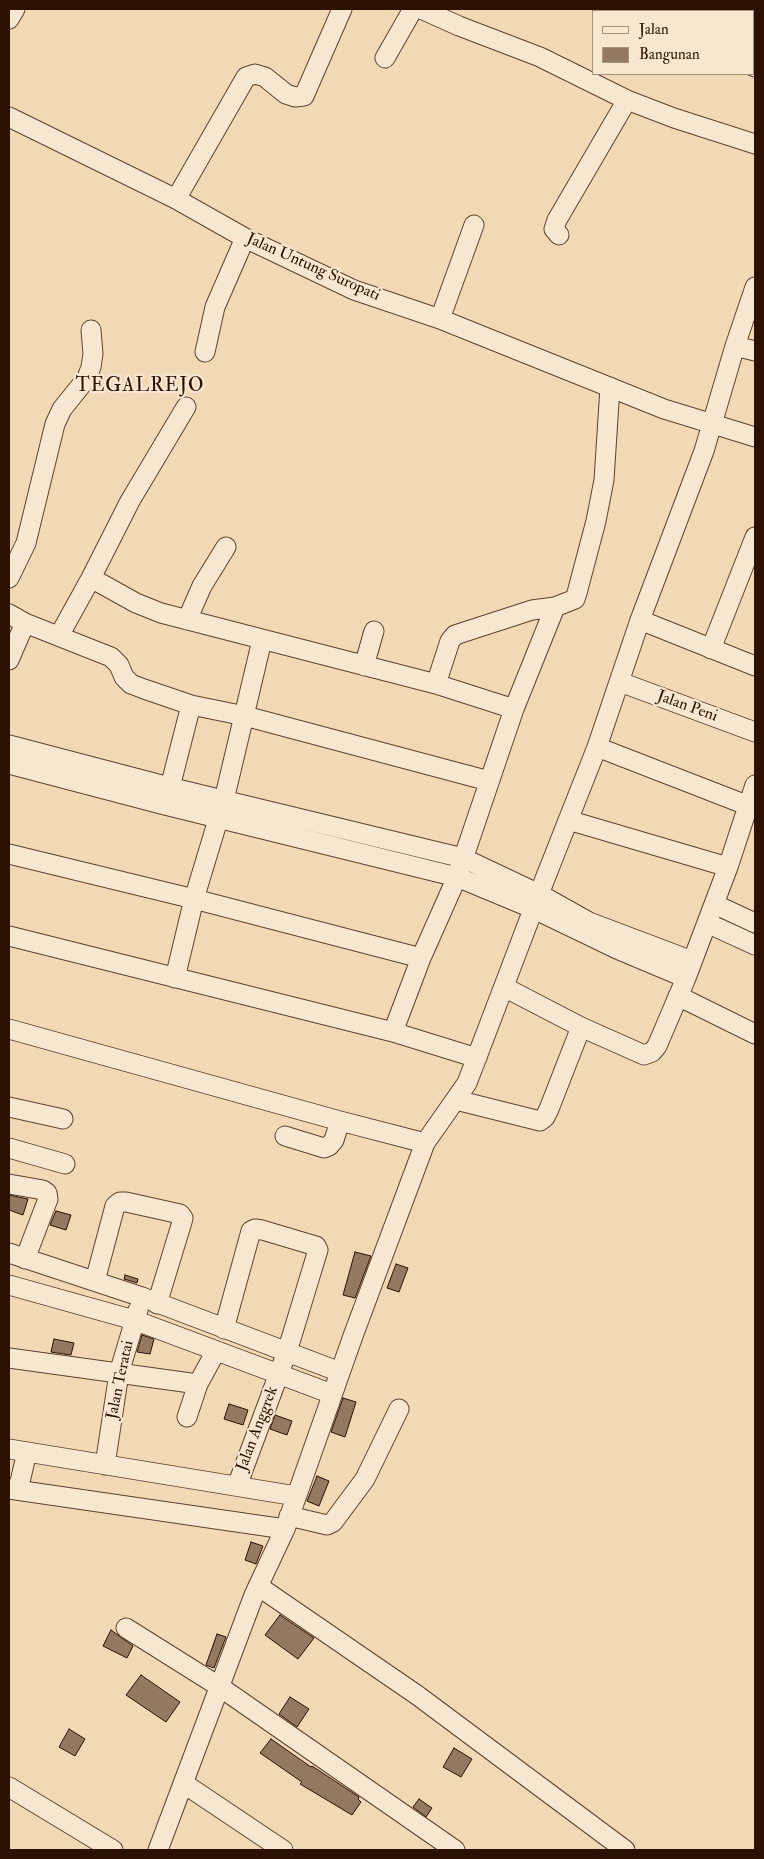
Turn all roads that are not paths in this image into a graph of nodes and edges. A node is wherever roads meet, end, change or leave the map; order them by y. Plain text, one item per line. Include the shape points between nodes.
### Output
1 (15, 9) edge
2 (342, 9) edge
3 (413, 9) edge
4 (421, 9) edge
5 (9, 19) edge
6 (385, 58) dead end
7 (627, 100) junction
8 (9, 118) edge
9 (755, 144) edge
10 (176, 199) junction
11 (474, 225) dead end
12 (559, 235) dead end
13 (245, 238) junction
14 (755, 286) edge
15 (440, 319) junction
16 (91, 330) dead end
17 (735, 346) junction
18 (755, 351) edge
19 (206, 352) dead end
20 (610, 387) junction
21 (186, 407) dead end
22 (712, 424) junction
23 (755, 437) edge
24 (755, 537) edge
25 (226, 547) dead end
26 (9, 578) edge
27 (91, 578) junction
28 (555, 607) junction
29 (17, 619) edge
30 (187, 620) junction
31 (640, 620) junction
32 (374, 631) dead end
33 (59, 636) junction
34 (262, 640) junction
35 (711, 649) junction
36 (9, 660) edge
37 (364, 666) junction
38 (755, 666) edge
39 (620, 682) junction
40 (436, 684) junction
41 (191, 705) junction
42 (514, 709) junction
43 (245, 716) junction
44 (755, 732) edge
45 (9, 745) edge
46 (597, 747) junction
47 (9, 764) edge
48 (489, 781) junction
49 (755, 785) edge
50 (167, 796) junction
51 (221, 809) junction
52 (749, 817) edge
53 (568, 820) junction
54 (9, 854) edge
55 (462, 858) junction
56 (728, 867) junction
57 (457, 877) junction
58 (194, 899) junction
59 (536, 901) junction
60 (714, 904) junction
61 (707, 923) junction
62 (755, 924) edge
63 (9, 936) edge
64 (755, 945) edge
65 (421, 958) junction
66 (689, 970) junction
67 (175, 978) junction
68 (504, 987) junction
69 (678, 996) junction
70 (582, 1027) junction
71 (10, 1032) edge
72 (393, 1032) junction
73 (755, 1034) edge
74 (477, 1058) junction
75 (456, 1100) junction
76 (9, 1107) edge
77 (64, 1119) dead end
78 (340, 1121) junction
79 (285, 1136) dead end
80 (425, 1143) junction
81 (9, 1148) edge
82 (65, 1164) dead end
83 (9, 1184) edge
84 (17, 1256) edge
85 (95, 1281) junction
86 (9, 1285) edge
87 (142, 1308) junction
88 (224, 1329) junction
89 (216, 1351) junction
90 (286, 1353) junction
91 (9, 1358) edge
92 (340, 1372) junction
93 (119, 1373) junction
94 (280, 1374) junction
95 (198, 1384) junction
96 (332, 1394) junction
97 (398, 1409) dead end
98 (187, 1417) dead end
99 (18, 1450) edge
100 (105, 1465) junction
101 (237, 1486) junction
102 (14, 1489) edge
103 (296, 1496) junction
104 (287, 1522) junction
105 (258, 1586) junction
106 (126, 1628) dead end
107 (220, 1686) junction
108 (183, 1783) junction
109 (9, 1787) edge
110 (113, 1850) edge
111 (158, 1850) edge
112 (283, 1850) edge
113 (455, 1850) edge
114 (625, 1850) edge

1 - 5 street
2 - 10 street via 304,96 286,94 265,77 255,74 246,77
3 - 6 street
4 - 7 street via 540,57
7 - 9 street
7 - 12 street via 557,220 554,229
8 - 10 street, Jalan Untung Suropati
10 - 13 street, Jalan Untung Suropati
11 - 15 street
13 - 15 street, Jalan Untung Suropati via 354,290
13 - 19 street via 215,307
14 - 17 street
15 - 20 street, Jalan Untung Suropati
16 - 26 street via 91,367 55,424 26,543
17 - 18 street
17 - 22 street
20 - 22 street, Jalan Untung Suropati
20 - 28 street via 604,480 596,521 575,599
21 - 27 street via 130,501
22 - 23 street, Jalan Untung Suropati
22 - 31 street
24 - 35 street
25 - 30 street via 202,586
27 - 30 street via 136,603
27 - 33 street
28 - 40 street via 532,610 455,635
28 - 42 street
29 - 33 street
29 - 36 street
30 - 34 street
31 - 35 street
31 - 39 street
32 - 37 street
33 - 41 street via 111,657 131,684
34 - 37 street
34 - 43 street
35 - 38 street
37 - 40 street
39 - 44 street, Jalan Peni
39 - 46 street
40 - 42 street
41 - 43 street
41 - 50 street
42 - 48 street
43 - 48 street
43 - 51 street
45 - 50 street
46 - 52 street
46 - 53 street
47 - 50 street
48 - 55 street
49 - 52 street
50 - 51 street
51 - 55 street
51 - 57 street
51 - 58 street
52 - 56 street
53 - 56 street
53 - 59 street
54 - 58 street
55 - 57 street
55 - 59 street
56 - 60 street
57 - 59 street
57 - 65 street
58 - 65 street
58 - 67 street
59 - 66 street via 587,928
59 - 68 street
60 - 61 street
60 - 62 street
61 - 64 street
61 - 66 street
63 - 67 street
65 - 72 street
66 - 69 street
67 - 72 street
68 - 70 street
68 - 74 street
69 - 70 street via 657,1046 644,1055
69 - 73 street
70 - 75 street via 549,1109 540,1121
71 - 78 street
72 - 74 street
74 - 75 street
75 - 80 street
76 - 77 street
78 - 79 street via 334,1140 324,1148
78 - 80 street
80 - 92 street
81 - 82 street
83 - 84 street via 43,1190 48,1199
84 - 85 street
85 - 87 street
85 - 87 street, Jalan Teratai via 115,1206 120,1202 180,1214 182,1222
86 - 87 street
87 - 88 street
87 - 89 street
87 - 93 street, Jalan Teratai
88 - 90 street
88 - 90 street, Jalan Anggrek via 251,1231 262,1230 316,1246 318,1250
89 - 94 street
89 - 95 street
90 - 92 street
90 - 94 street, Jalan Anggrek
91 - 93 street
92 - 96 street
93 - 95 street
93 - 100 street, Jalan Teratai
94 - 96 street
94 - 101 street, Jalan Anggrek
95 - 98 street
96 - 103 street
97 - 104 street via 364,1479 333,1522 326,1525
99 - 100 street
99 - 102 street
100 - 101 street
101 - 103 street
102 - 104 street
103 - 104 street
104 - 105 street
105 - 107 street
105 - 114 street via 417,1694
106 - 107 street
107 - 108 street
107 - 113 street
108 - 111 street
108 - 112 street
109 - 110 street

